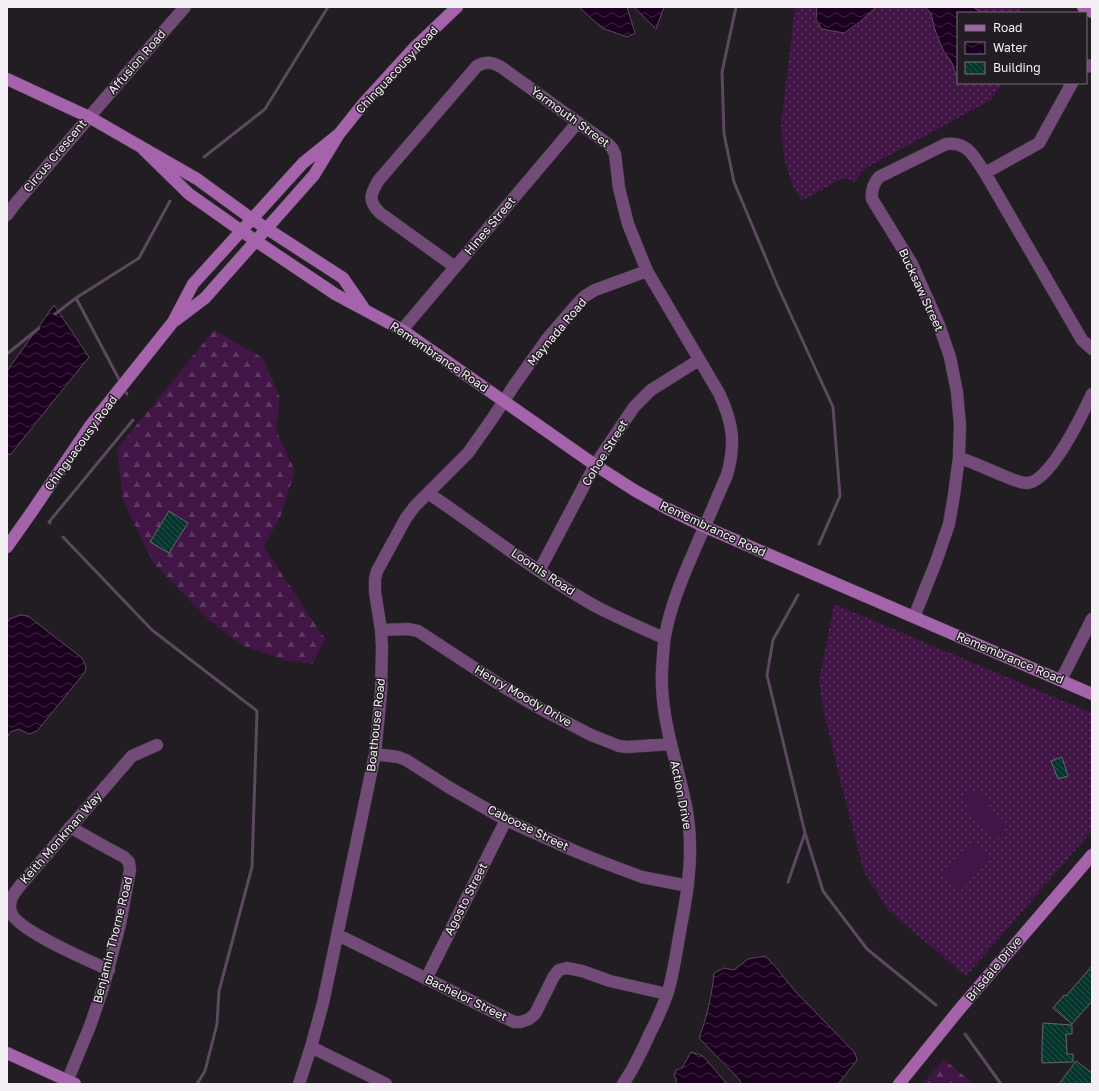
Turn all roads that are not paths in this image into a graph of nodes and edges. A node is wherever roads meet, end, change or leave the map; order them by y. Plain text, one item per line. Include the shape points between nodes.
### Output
1 (185, 7) edge
2 (457, 7) edge
3 (1084, 7) edge
4 (1092, 12) edge
5 (7, 79) edge
6 (1071, 84) edge
7 (89, 117) junction
8 (578, 122) junction
9 (339, 134) junction
10 (144, 149) junction
11 (985, 173) junction
12 (7, 215) edge
13 (252, 219) junction
14 (267, 228) junction
15 (241, 230) junction
16 (256, 241) junction
17 (455, 266) junction
18 (647, 271) junction
19 (365, 309) junction
20 (173, 322) junction
21 (402, 330) junction
22 (1092, 349) edge
23 (699, 360) junction
24 (1092, 394) edge
25 (504, 401) junction
26 (959, 457) junction
27 (595, 465) junction
28 (428, 493) junction
29 (705, 527) junction
30 (7, 547) edge
31 (539, 571) junction
32 (914, 617) junction
33 (1092, 619) edge
34 (381, 630) junction
35 (664, 638) junction
36 (1061, 680) junction
37 (1092, 694) edge
38 (670, 744) junction
39 (157, 745) dead end
40 (375, 754) junction
41 (506, 820) junction
42 (70, 827) junction
43 (1092, 855) edge
44 (688, 886) junction
45 (338, 935) junction
46 (109, 970) junction
47 (426, 979) junction
48 (667, 994) junction
49 (311, 1047) junction
50 (7, 1053) edge
51 (70, 1083) edge
52 (299, 1084) edge
53 (386, 1084) edge
54 (623, 1084) edge
55 (899, 1084) edge

1 - 7 street, Affusion Road
2 - 9 street, Chinguacousy Road via 414,48
3 - 4 street
5 - 7 street, Remembrance Road
6 - 11 street via 1040,143
7 - 10 street, Remembrance Road
7 - 12 street, Circus Crescent
8 - 17 street, Hines Street
8 - 17 street, Yarmouth Street via 501,67 489,62 482,63 378,181 372,190 371,199 380,213
8 - 18 street, Yarmouth Street via 608,144 615,154 619,188 627,218
9 - 13 street, Chinguacousy Road via 302,163
9 - 14 street, Chinguacousy Road via 314,175
10 - 13 street, Remembrance Road via 197,179
10 - 15 street, Remembrance Road via 189,194
11 - 22 street, Bucksaw Street via 1082,340
11 - 26 street, Bucksaw Street via 965,147 953,143 946,144 879,177 871,193 872,199 912,264 950,357 960,418
13 - 14 street, Remembrance Road
13 - 15 street, Chinguacousy Road
14 - 16 street, Chinguacousy Road
14 - 19 street, Remembrance Road via 343,278
15 - 16 street, Remembrance Road
15 - 20 street, Chinguacousy Road via 193,284
16 - 19 street, Remembrance Road via 335,294
16 - 20 street, Chinguacousy Road via 205,298
17 - 21 street, Hines Street
18 - 23 street, Yarmouth Street
18 - 25 street, Maynada Road via 585,296 547,339
19 - 21 street, Remembrance Road
20 - 30 street, Chinguacousy Road via 90,426
21 - 25 street, Remembrance Road
23 - 27 street, Cohoe Street via 642,398
23 - 29 street, Yarmouth Street via 725,405 732,430 730,462
24 - 26 street via 1066,443 1048,468 1034,481 1027,483 1015,480
25 - 27 street, Remembrance Road
25 - 28 street, Boathouse Road via 468,453
26 - 32 street, Bucksaw Street via 949,524
27 - 29 street, Remembrance Road via 634,490
27 - 31 street, Cohoe Street
28 - 31 street, Loomis Road
28 - 34 street, Boathouse Road via 406,518 377,571 375,592
29 - 32 street, Remembrance Road
29 - 35 street, Action Drive via 677,593
31 - 35 street, Loomis Road via 596,606
32 - 36 street, Remembrance Road
33 - 36 street
34 - 38 street, Henry Moody Drive via 418,631 502,686 609,743 627,747
34 - 40 street, Boathouse Road via 381,693
35 - 38 street, Action Drive via 662,694
36 - 37 street, Remembrance Road
38 - 44 street, Action Drive via 686,806 690,849
39 - 42 street, Keith Monkman Way via 132,756
40 - 41 street, Caboose Street via 406,760
40 - 45 street, Boathouse Road
41 - 44 street, Caboose Street via 602,862 642,876
41 - 47 street, Agosto Street
42 - 46 street, Benjamin Thorne Road via 129,862 130,878
42 - 46 street, Keith Monkman Way via 15,892 10,904 11,912 14,918 33,932
43 - 55 street, Brisdale Drive
44 - 48 street, Action Drive
45 - 47 street, Bachelor Street
45 - 49 street, Boathouse Road
46 - 51 street, Benjamin Thorne Road
47 - 48 street, Bachelor Street via 514,1022 529,1020 535,1014 554,976 559,970 567,968
48 - 54 street, Action Drive via 646,1042
49 - 52 street, Boathouse Road
49 - 53 street
50 - 51 street

